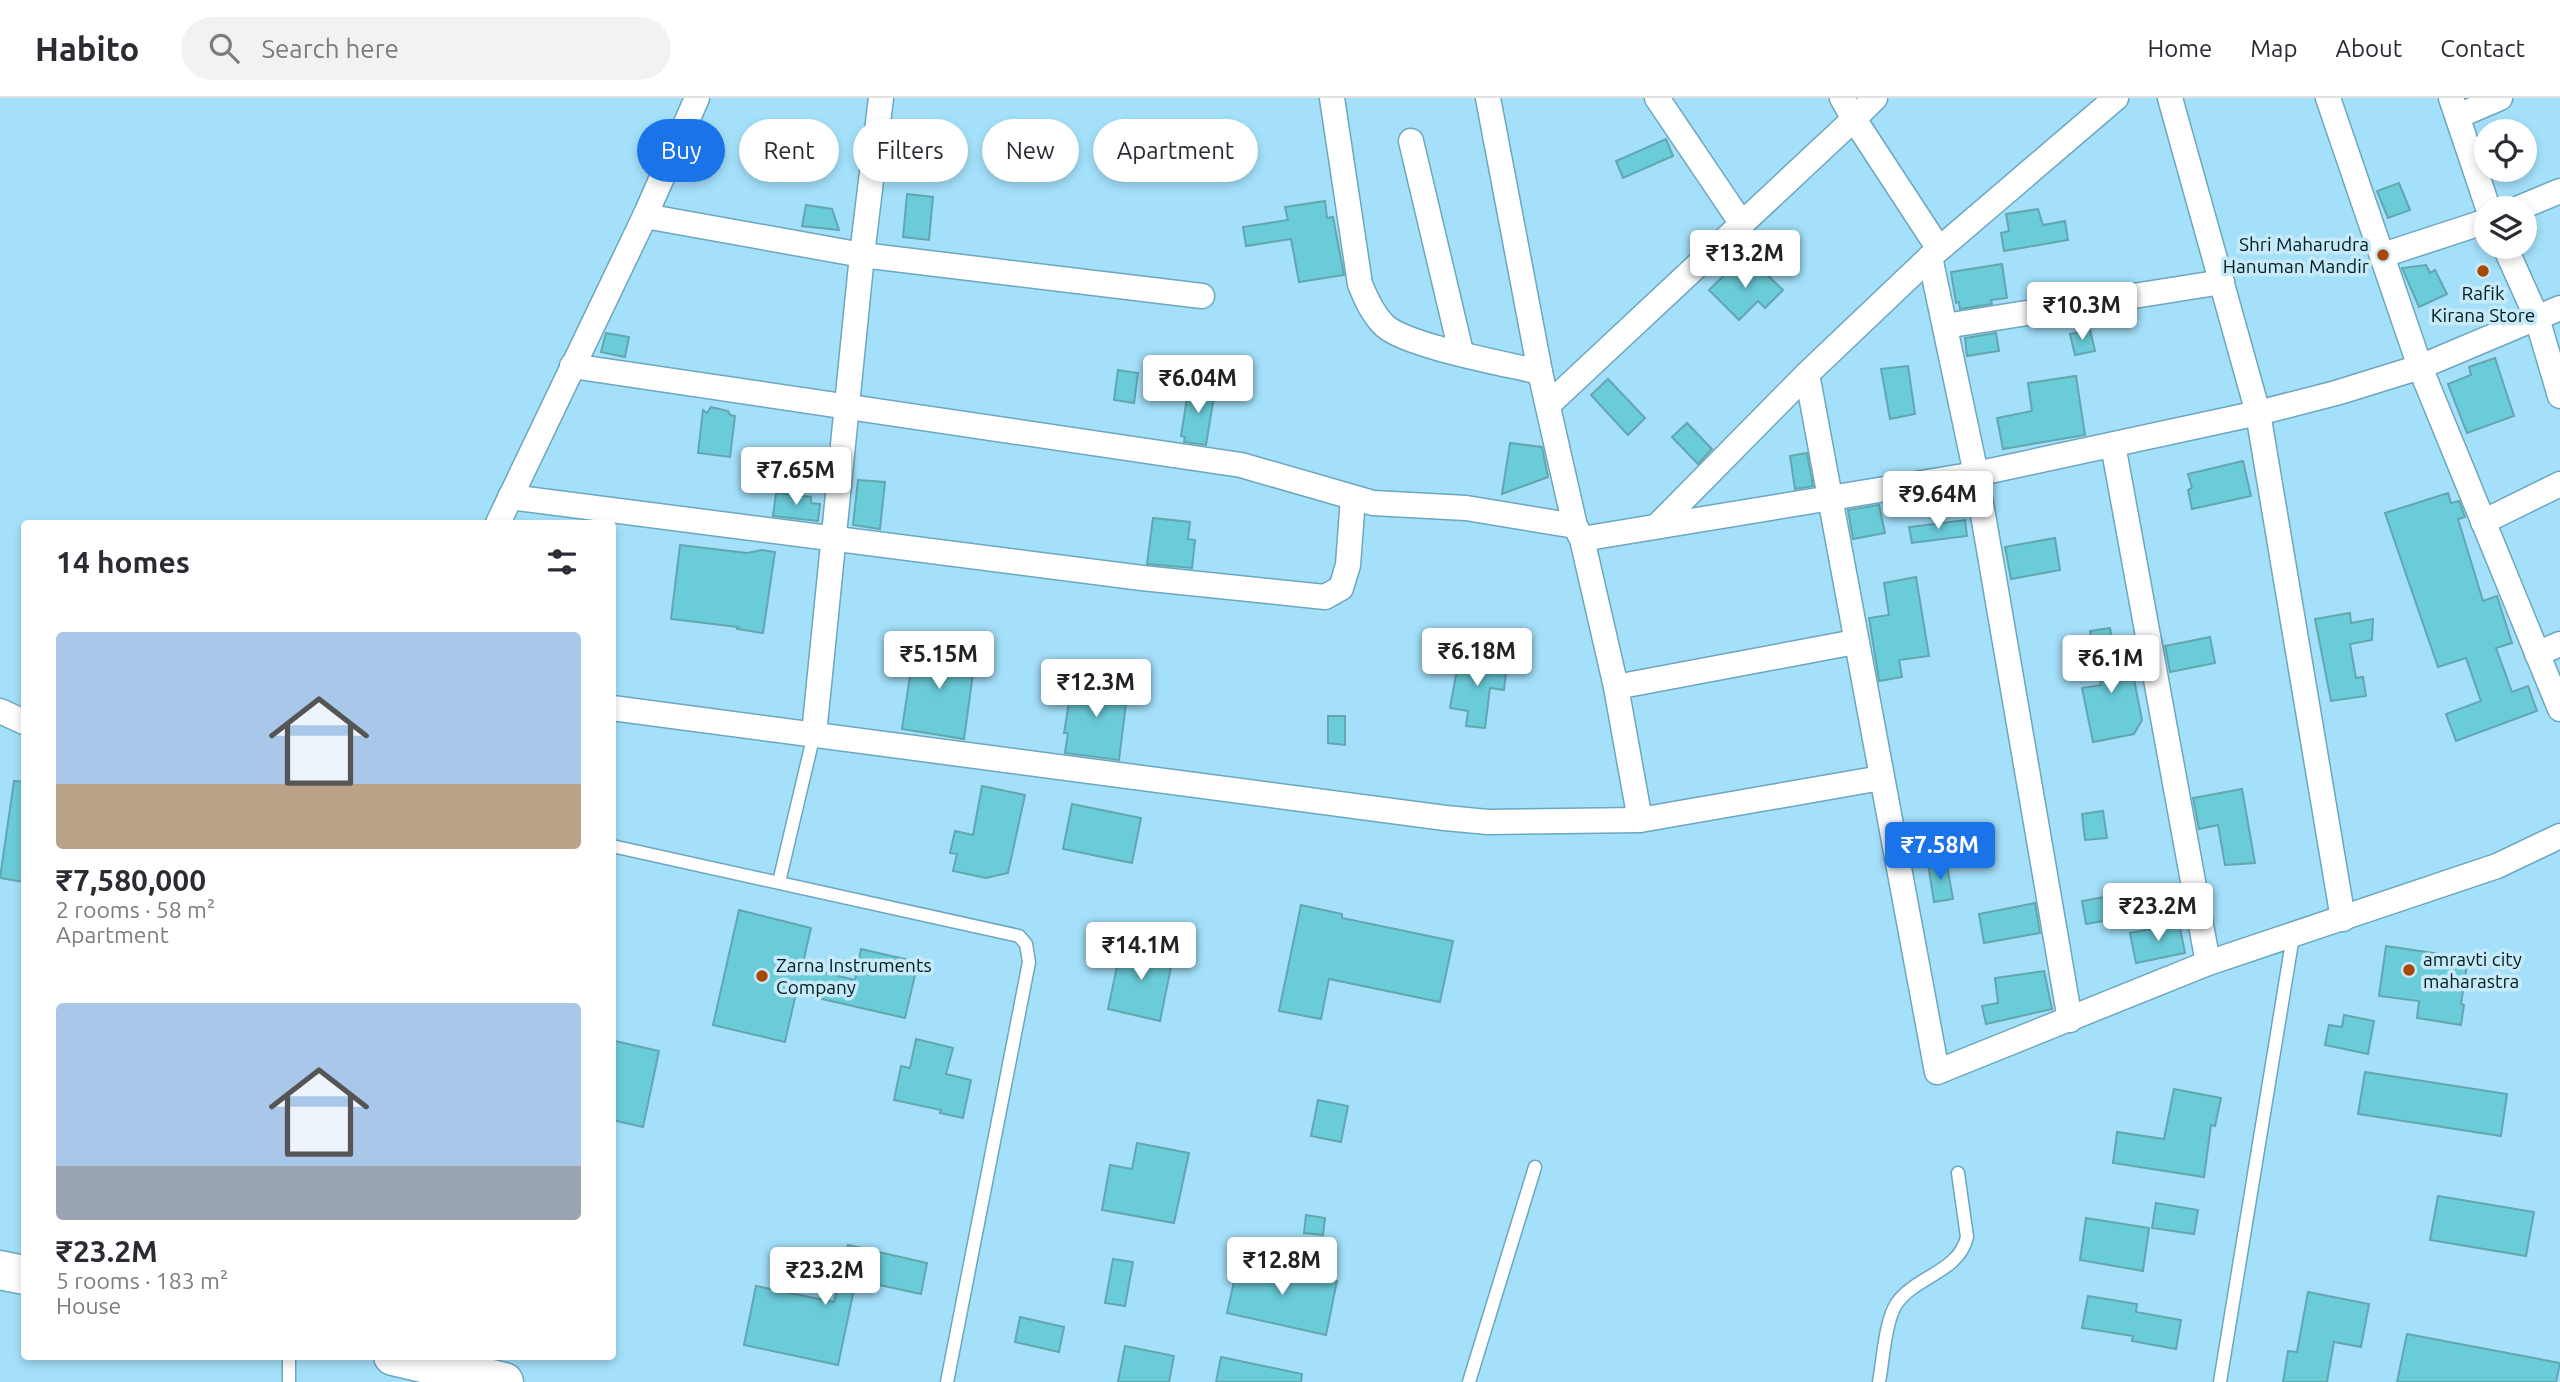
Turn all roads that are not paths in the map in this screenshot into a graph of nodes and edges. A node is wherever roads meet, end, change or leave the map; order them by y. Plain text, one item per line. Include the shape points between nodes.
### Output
1 (697, 98) edge
2 (881, 98) edge
3 (1332, 98) edge
4 (1488, 98) edge
5 (1657, 98) edge
6 (1875, 98) edge
7 (2116, 98) edge
8 (2170, 98) edge
9 (2328, 98) edge
10 (2500, 98) edge
11 (2455, 107) edge
12 (1848, 108) edge
13 (1411, 141) dead end
14 (2560, 191) edge
15 (2484, 196) edge
16 (2537, 201) edge
17 (645, 216) junction
18 (1742, 224) junction
19 (2474, 225) edge
20 (1935, 253) junction
21 (862, 255) junction
22 (2383, 255) junction
23 (2513, 259) edge
24 (2222, 282) junction
25 (1202, 296) dead end
26 (2549, 313) edge
27 (1945, 326) junction
28 (1461, 352) junction
29 (572, 366) junction
30 (2420, 367) junction
31 (1540, 372) junction
32 (1807, 374) junction
33 (2560, 396) edge
34 (848, 405) junction
35 (1548, 405) junction
36 (2258, 413) junction
37 (2113, 445) junction
38 (1976, 474) junction
39 (2560, 484) edge
40 (510, 497) junction
41 (1353, 498) junction
42 (1828, 499) junction
43 (499, 520) edge
44 (2483, 522) junction
45 (1657, 526) junction
46 (1578, 532) junction
47 (835, 538) junction
48 (1855, 642) junction
49 (2560, 644) edge
50 (2537, 654) junction
51 (1616, 687) junction
52 (616, 709) edge
53 (2560, 709) edge
54 (0, 710) edge
55 (21, 720) edge
56 (814, 734) junction
57 (1881, 778) junction
58 (1640, 820) junction
59 (2560, 836) edge
60 (616, 847) edge
61 (779, 882) junction
62 (2343, 919) junction
63 (2293, 936) junction
64 (2208, 963) junction
65 (2070, 1020) junction
66 (1535, 1167) dead end
67 (1958, 1173) dead end
68 (0, 1270) edge
69 (21, 1274) edge
70 (289, 1360) edge
71 (410, 1360) edge
72 (289, 1382) edge
73 (504, 1382) edge
74 (947, 1382) edge
75 (1469, 1382) edge
76 (1879, 1382) edge
77 (2220, 1382) edge

1 - 17 street
2 - 21 street
3 - 28 street via 1360,284 1371,308 1395,333
4 - 31 street
5 - 18 street
6 - 12 street
7 - 20 street
8 - 24 street
9 - 22 street
10 - 11 street
11 - 15 street
12 - 18 street
12 - 20 street
13 - 28 street
14 - 16 street
17 - 21 street
17 - 29 street
18 - 35 street
19 - 22 street
20 - 27 street
20 - 32 street
21 - 25 street
21 - 34 street
22 - 30 street
23 - 26 street
24 - 27 street
24 - 36 street
26 - 30 street
26 - 33 street
27 - 38 street
28 - 31 street
29 - 34 street
29 - 40 street
30 - 36 street
30 - 44 street
31 - 35 street
32 - 42 street
32 - 45 street
34 - 41 street via 1241,465
34 - 47 street
35 - 46 street
36 - 37 street
36 - 62 street
37 - 38 street
37 - 64 street
38 - 42 street
38 - 65 street
39 - 44 street
40 - 43 street
40 - 47 street
41 - 46 street via 1466,508
41 - 47 street via 1348,565 1341,588 1325,597
42 - 45 street
42 - 48 street
44 - 50 street
45 - 46 street
46 - 51 street
47 - 56 street
48 - 51 street
48 - 57 street
49 - 50 street
50 - 53 street
51 - 58 street
52 - 56 street
54 - 55 street
56 - 58 street via 1444,818 1488,822
56 - 61 lane
57 - 58 street
57 - 65 street via 1937,1072
59 - 62 street via 2497,866
60 - 61 lane
61 - 74 lane via 1019,936 1026,944 1029,962
62 - 63 street
63 - 64 street
63 - 77 lane
64 - 65 street
66 - 75 lane
67 - 76 lane via 1965,1245 1954,1259 1897,1303
68 - 69 main road
70 - 72 lane
71 - 73 main road

